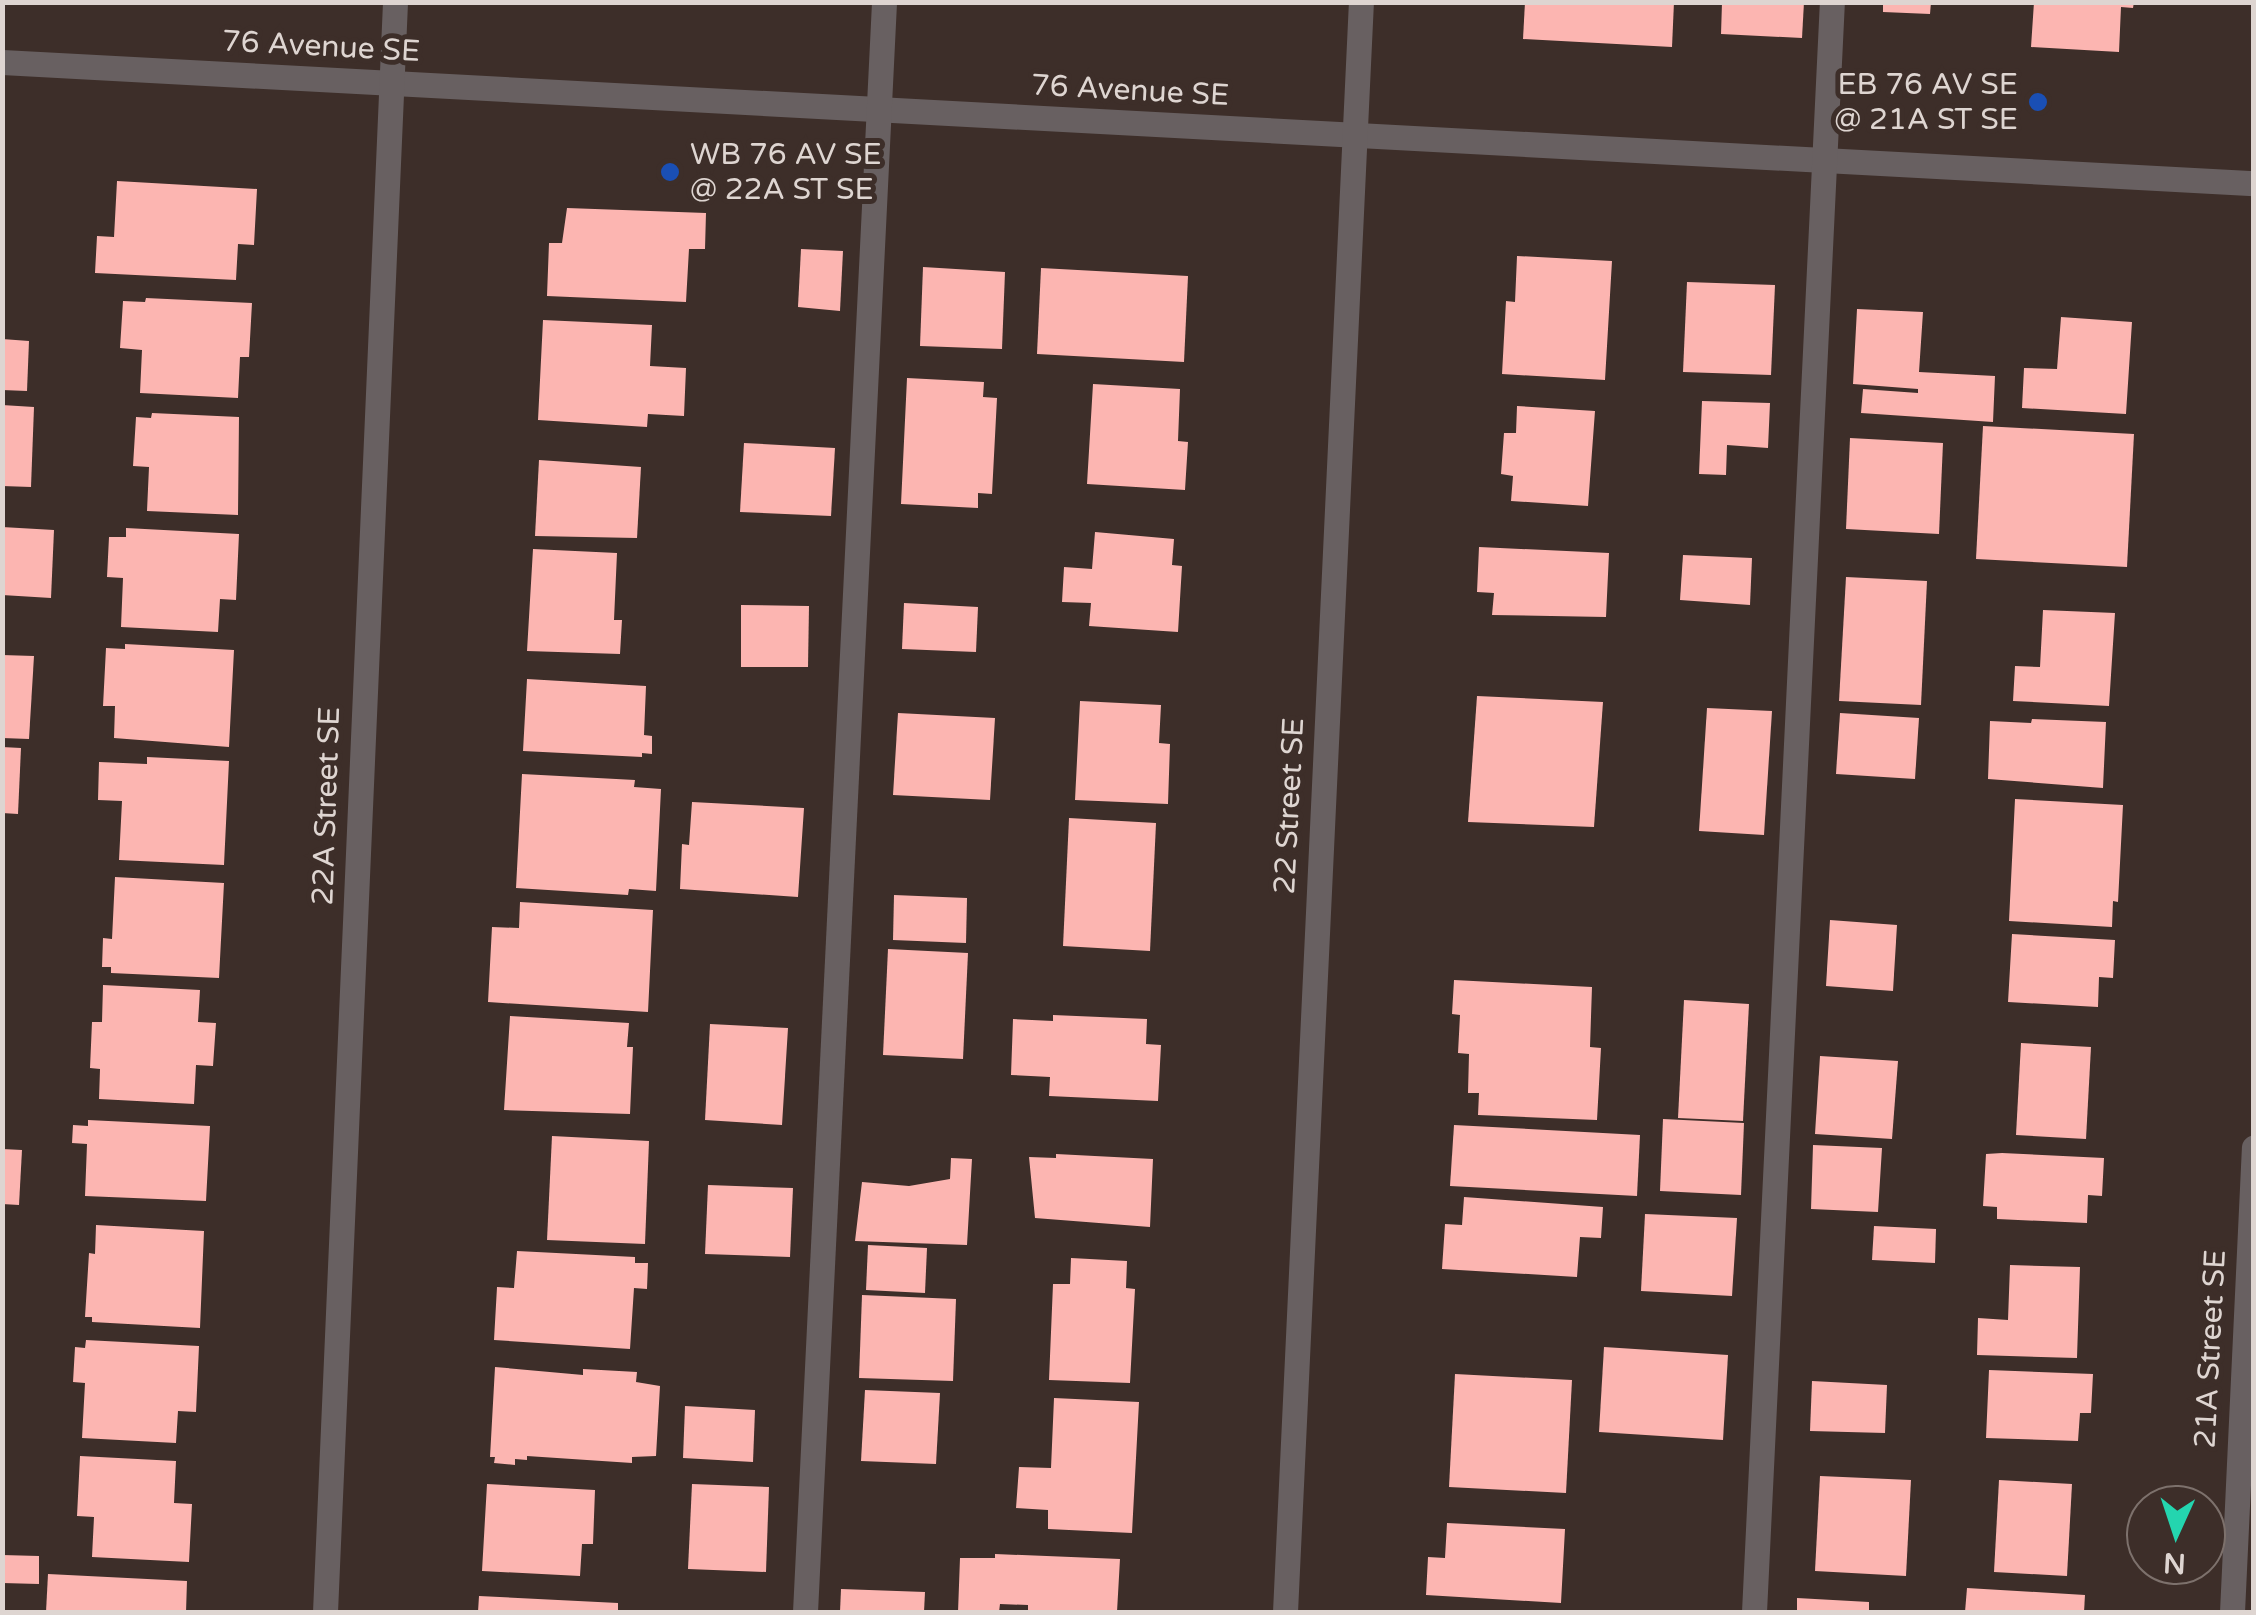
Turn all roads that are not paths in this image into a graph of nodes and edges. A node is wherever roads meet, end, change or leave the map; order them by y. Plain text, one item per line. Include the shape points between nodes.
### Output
1 (395, 2) edge
2 (884, 2) edge
3 (1361, 2) edge
4 (1832, 2) edge
5 (2, 62) edge
6 (390, 83) junction
7 (879, 109) junction
8 (1354, 136) junction
9 (1824, 160) junction
10 (2254, 183) edge
11 (2254, 1148) edge
12 (325, 1612) edge
13 (805, 1612) edge
14 (1285, 1612) edge
15 (1754, 1612) edge
16 (2232, 1612) edge

1 - 6 street, 22A Street SE
2 - 7 street
3 - 8 street, 22 Street SE
4 - 9 street
5 - 6 street, 76 Avenue SE
6 - 7 street, 76 Avenue SE
6 - 12 street, 22A Street SE
7 - 8 street, 76 Avenue SE
7 - 13 street
8 - 9 street, 76 Avenue SE
8 - 14 street, 22 Street SE
9 - 10 street, 76 Avenue SE
9 - 15 street
11 - 16 street, 21A Street SE

